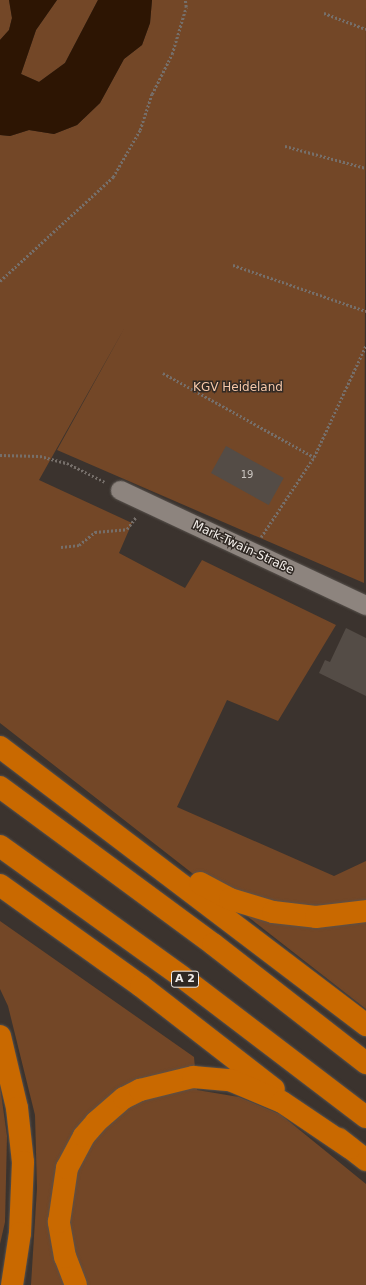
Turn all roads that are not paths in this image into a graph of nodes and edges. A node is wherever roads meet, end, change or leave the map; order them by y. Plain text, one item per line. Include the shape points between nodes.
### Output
1 (120, 490) road end
2 (366, 605) edge
3 (0, 747) edge
4 (0, 787) edge
5 (0, 846) edge
6 (143, 852) junction
7 (0, 885) edge
8 (366, 911) edge
9 (366, 1025) edge
10 (0, 1036) edge
11 (366, 1063) edge
12 (366, 1117) edge
13 (358, 1154) edge
14 (12, 1285) edge
15 (76, 1285) edge

1 - 2 street, Mark-Twain-Straße
3 - 6 highway
4 - 11 highway via 213,944
5 - 12 highway, A 2 via 182,977
6 - 8 highway via 224,896 265,910 316,917
6 - 9 highway
7 - 13 highway via 141,986
10 - 14 highway via 17,1108 23,1162 20,1233
13 - 15 highway via 282,1102 230,1080 193,1077 157,1083 140,1090 109,1109 96,1122 84,1136 67,1168 59,1222 65,1258

